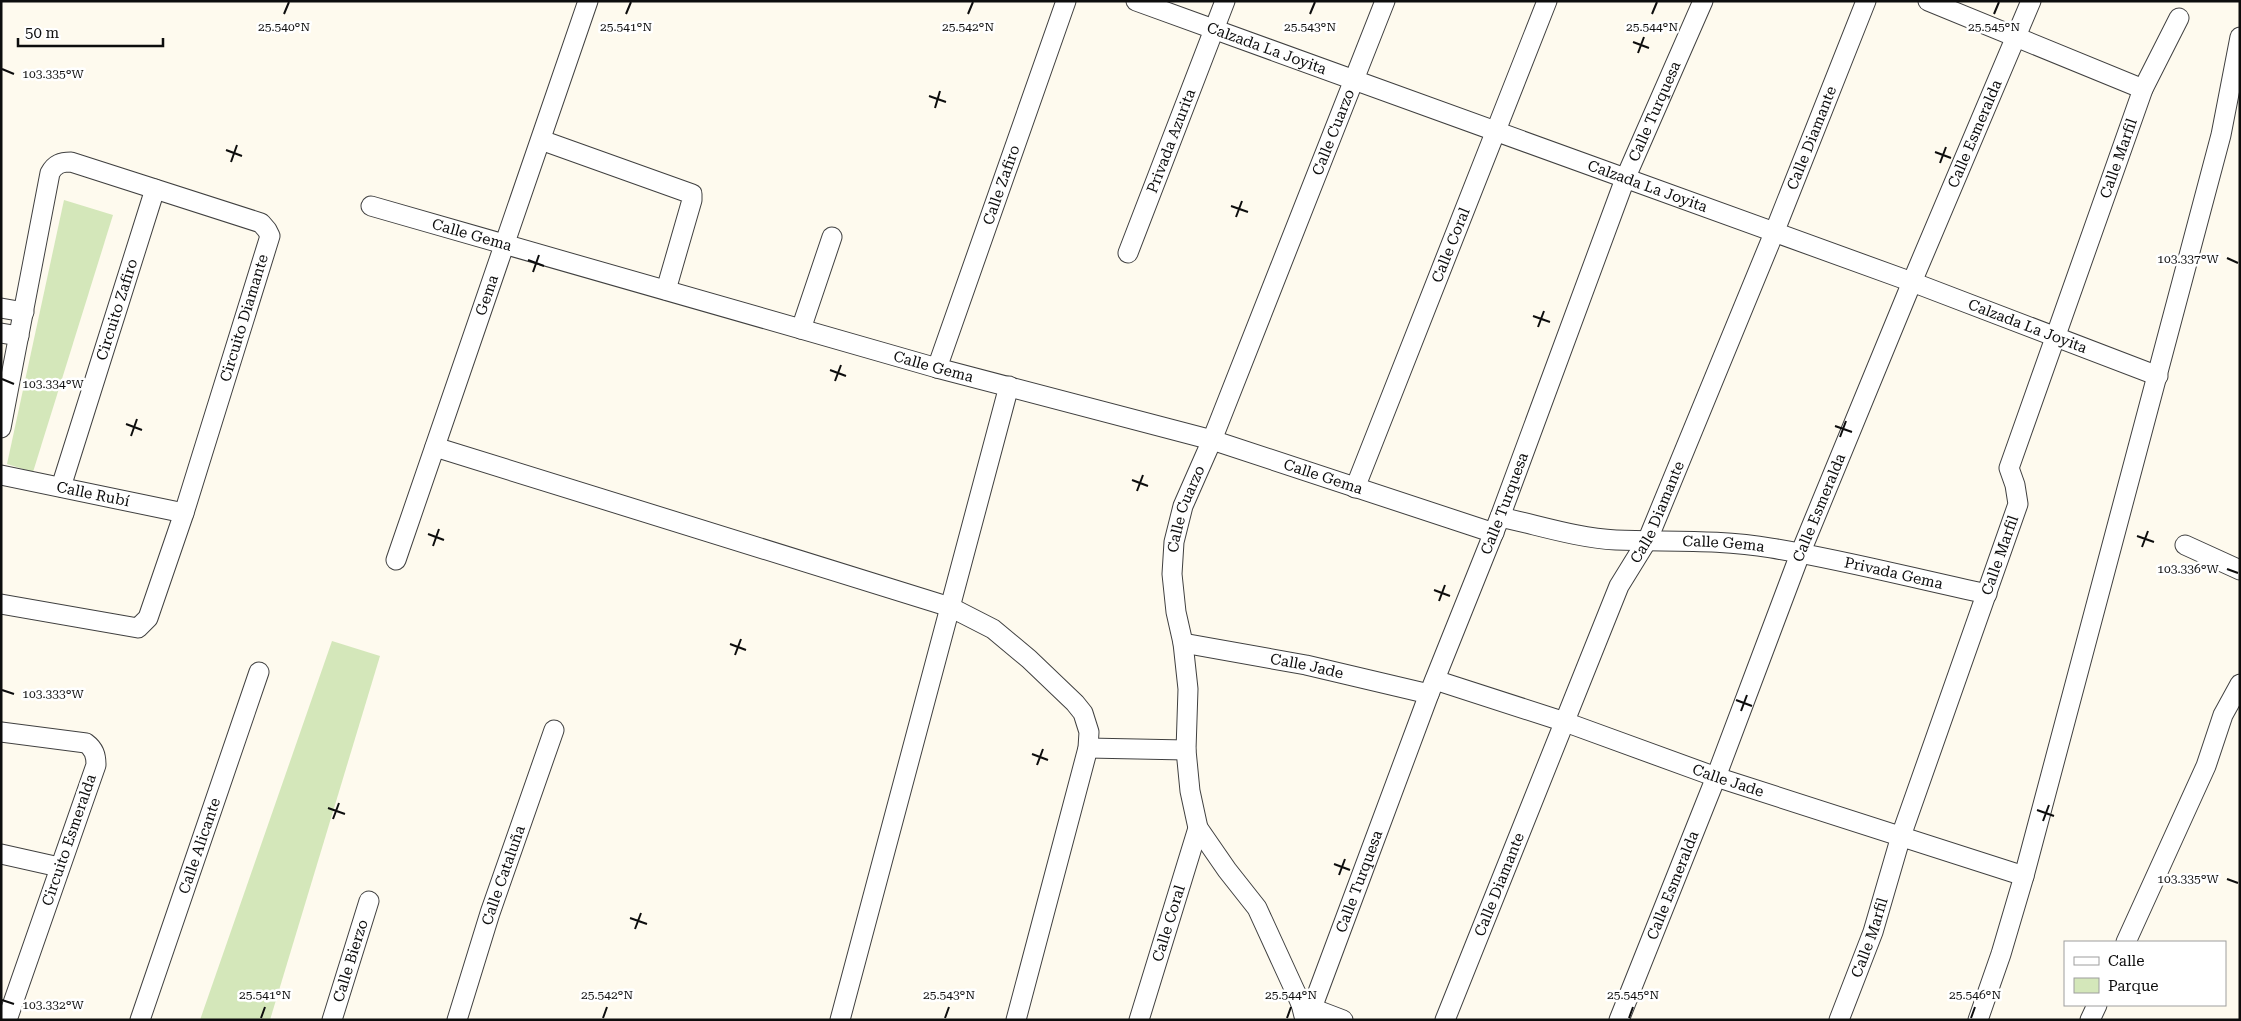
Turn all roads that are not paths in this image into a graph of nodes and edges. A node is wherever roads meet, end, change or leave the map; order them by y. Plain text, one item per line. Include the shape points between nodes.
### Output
1 (588, 1) edge
2 (1066, 1) edge
3 (1136, 1) edge
4 (1225, 1) edge
5 (1385, 1) edge
6 (1547, 1) edge
7 (1703, 1) edge
8 (1866, 1) edge
9 (1928, 1) edge
10 (2031, 1) edge
11 (2179, 18) dead end
12 (1214, 29) junction
13 (2017, 37) junction
14 (2240, 37) edge
15 (1354, 80) junction
16 (2143, 89) junction
17 (1496, 132) junction
18 (541, 140) junction
19 (1625, 179) junction
20 (155, 189) junction
21 (371, 206) dead end
22 (1774, 233) junction
23 (832, 237) dead end
24 (505, 245) junction
25 (1128, 253) dead end
26 (1912, 282) junction
27 (666, 290) junction
28 (1, 308) edge
29 (24, 312) junction
30 (802, 329) junction
31 (10, 334) edge
32 (2055, 336) junction
33 (936, 368) junction
34 (2158, 376) junction
35 (1009, 386) junction
36 (1, 428) edge
37 (1212, 440) junction
38 (435, 447) junction
39 (1, 475) edge
40 (61, 487) junction
41 (1355, 488) junction
42 (184, 513) junction
43 (1497, 525) junction
44 (1648, 539) junction
45 (2185, 545) dead end
46 (1800, 554) junction
47 (396, 560) dead end
48 (2238, 564) edge
49 (1987, 594) junction
50 (1, 604) edge
51 (950, 607) junction
52 (1183, 643) junction
53 (259, 672) dead end
54 (2240, 684) edge
55 (1432, 687) junction
56 (1565, 722) junction
57 (554, 730) dead end
58 (1, 732) edge
59 (1088, 748) junction
60 (1186, 750) junction
61 (1716, 777) junction
62 (1198, 828) junction
63 (1901, 836) junction
64 (1, 854) edge
65 (60, 866) junction
66 (2024, 876) junction
67 (369, 901) dead end
68 (2126, 941) edge
69 (8, 998) edge
70 (2097, 1006) edge
71 (1306, 1011) edge
72 (7, 1020) edge
73 (140, 1020) edge
74 (332, 1020) edge
75 (457, 1020) edge
76 (840, 1020) edge
77 (1016, 1020) edge
78 (1139, 1020) edge
79 (1344, 1020) edge
80 (1445, 1020) edge
81 (1619, 1020) edge
82 (1839, 1020) edge
83 (1978, 1020) edge
84 (2090, 1020) edge

1 - 18 street, Gema
2 - 33 street, Calle Zafiro
3 - 12 street, Calzada La Joyita
4 - 12 street, Privada Azurita
5 - 15 street, Calle Cuarzo
6 - 17 street, Calle Coral
7 - 19 street, Calle Turquesa
8 - 22 street, Calle Diamante
9 - 13 street
10 - 13 street, Calle Esmeralda
11 - 16 street, Calle Marfil
12 - 15 street, Calzada La Joyita
12 - 25 street, Privada Azurita
13 - 16 street
13 - 26 street, Calle Esmeralda
14 - 34 street via 2222,135
15 - 17 street, Calzada La Joyita
15 - 37 street, Calle Cuarzo
16 - 32 street, Calle Marfil
17 - 19 street, Calzada La Joyita
17 - 41 street, Calle Coral
18 - 24 street, Gema
18 - 27 street via 692,194
19 - 22 street, Calzada La Joyita
19 - 43 street, Calle Turquesa
20 - 29 street, Circuito Diamante via 71,162 54,167 50,173
20 - 40 street, Circuito Zafiro
20 - 42 street, Circuito Diamante via 261,223 270,236
21 - 24 street, Calle Gema
22 - 26 street, Calzada La Joyita
22 - 44 street, Calle Diamante
23 - 30 street
24 - 27 street, Calle Gema
24 - 38 street, Gema
26 - 32 street, Calzada La Joyita
26 - 46 street, Calle Esmeralda
27 - 30 street, Calle Gema
28 - 29 street
29 - 31 street, Circuito Diamante
30 - 33 street, Calle Gema
31 - 36 street, Circuito Diamante
32 - 34 street, Calzada La Joyita
32 - 49 street, Calle Marfil via 2009,468 2018,504
33 - 35 street, Calle Gema
34 - 66 street
35 - 37 street, Calle Gema
35 - 51 street
37 - 41 street, Calle Gema
37 - 52 street, Calle Cuarzo via 1184,506 1174,542 1172,574
38 - 47 street, Gema
38 - 51 street
39 - 40 street, Calle Rubí
40 - 42 street, Calle Rubí
41 - 43 street, Calle Gema
42 - 50 street, Circuito Diamante via 148,618 138,628
43 - 44 street, Calle Gema via 1615,540
43 - 55 street, Calle Turquesa
44 - 46 street, Calle Gema via 1732,543
44 - 56 street, Calle Diamante via 1619,586
45 - 48 street
46 - 49 street, Privada Gema
46 - 61 street, Calle Esmeralda
49 - 63 street, Calle Marfil
51 - 59 street via 993,628 1075,704 1083,713 1089,732
51 - 76 street
52 - 55 street, Calle Jade
52 - 60 street, Calle Cuarzo via 1188,689
53 - 73 street, Calle Alicante
54 - 68 street via 2223,715 2206,766
55 - 56 street, Calle Jade
55 - 71 street, Calle Turquesa
56 - 61 street, Calle Jade
56 - 80 street, Calle Diamante
57 - 75 street, Calle Cataluña via 490,913
58 - 65 street, Circuito Esmeralda via 86,743 95,753 96,765
59 - 60 street
59 - 77 street
60 - 62 street, Calle Cuarzo
61 - 63 street, Calle Jade
61 - 81 street, Calle Esmeralda
62 - 71 street, Calle Cuarzo via 1257,908
62 - 78 street, Calle Coral
63 - 66 street, Calle Jade
63 - 82 street, Calle Marfil via 1873,932
64 - 65 street
65 - 69 street, Circuito Esmeralda
66 - 83 street
67 - 74 street, Calle Bierzo
69 - 72 street, Circuito Esmeralda
70 - 84 street
71 - 79 street

